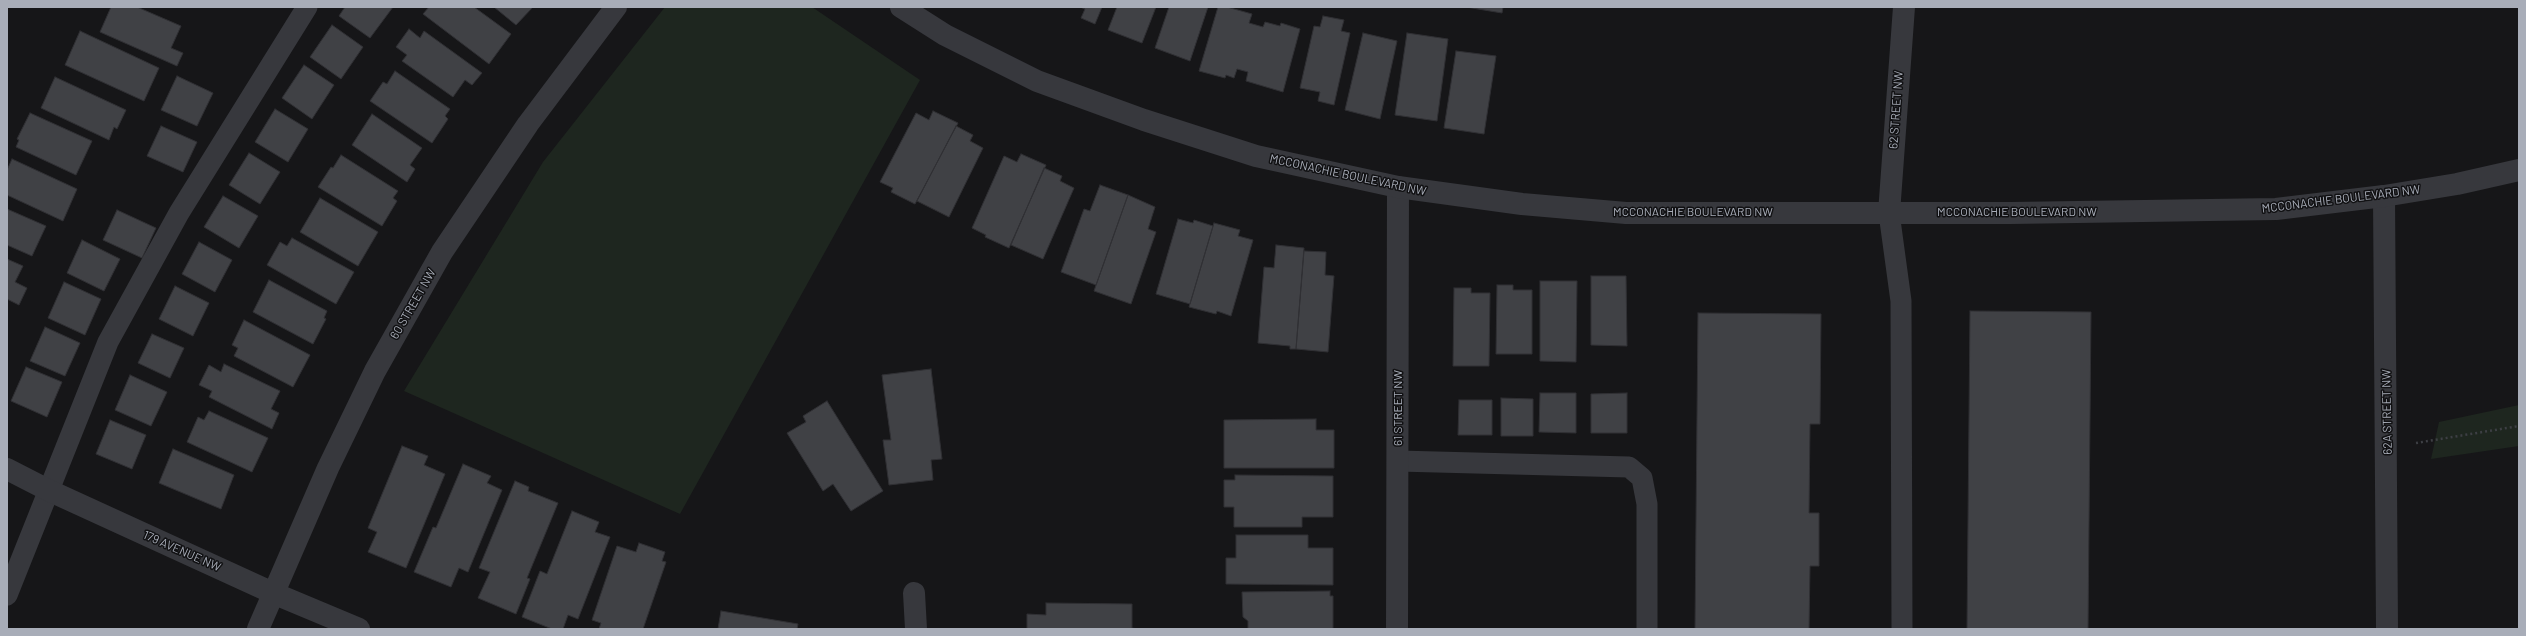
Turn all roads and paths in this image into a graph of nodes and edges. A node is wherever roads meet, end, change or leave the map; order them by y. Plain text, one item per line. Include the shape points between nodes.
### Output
1 (307, 7) edge
2 (616, 7) edge
3 (900, 7) edge
4 (1904, 7) edge
5 (2519, 170) edge
6 (1398, 187) junction
7 (2384, 196) junction
8 (1889, 213) junction
9 (2519, 426) edge
10 (2388, 448) junction
11 (1398, 461) junction
12 (7, 469) edge
13 (48, 490) junction
14 (273, 592) junction
15 (914, 593) dead end
16 (7, 595) edge
17 (258, 629) edge
18 (359, 629) edge
19 (916, 629) edge
20 (1397, 629) edge
21 (1647, 629) edge
22 (1902, 629) edge
23 (2387, 629) edge

1 - 13 lane via 179,213 108,342
2 - 14 street, 60 STREET NW via 528,124 442,252 375,371 328,468
3 - 6 street, MCCONACHIE BOULEVARD NW via 945,35 1037,81 1144,120 1256,156
4 - 8 street, 62 STREET NW
5 - 7 street, MCCONACHIE BOULEVARD NW via 2457,184
6 - 8 street, MCCONACHIE BOULEVARD NW via 1522,204 1626,213
6 - 11 street, 61 STREET NW
7 - 8 street, MCCONACHIE BOULEVARD NW via 2276,208
7 - 10 street, 62A STREET NW
8 - 22 lane via 1901,301
9 - 10 path
10 - 23 street, 62A STREET NW
11 - 20 street, 61 STREET NW
11 - 21 lane via 1629,467 1642,478 1647,504
12 - 13 street, 179 AVENUE NW
13 - 14 street, 179 AVENUE NW
13 - 16 lane
14 - 17 street, 60 STREET NW
14 - 18 street, 179 AVENUE NW
15 - 19 street

